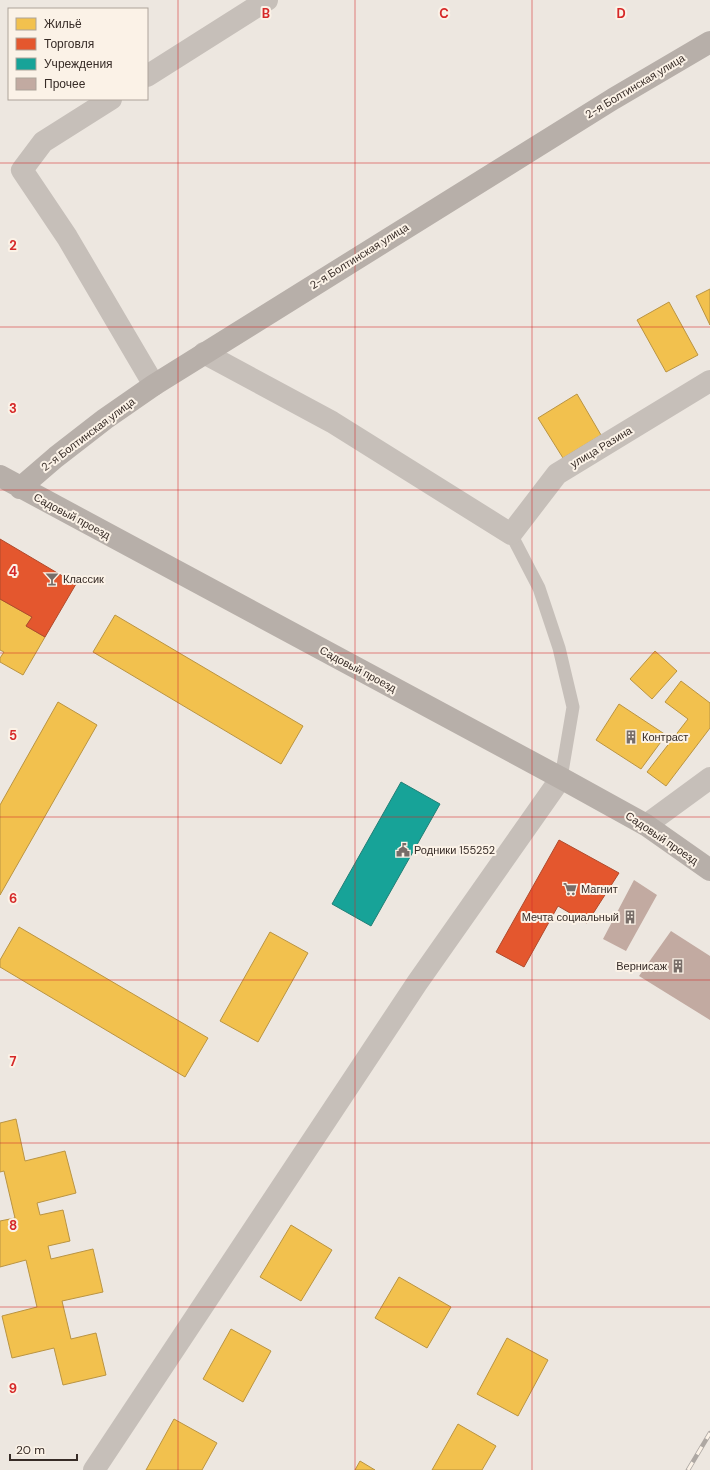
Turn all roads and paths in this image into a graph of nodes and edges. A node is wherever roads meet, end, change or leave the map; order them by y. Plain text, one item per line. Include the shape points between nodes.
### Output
1 (267, 0) edge
2 (710, 42) edge
3 (148, 75) edge
4 (108, 100) edge
5 (204, 353) junction
6 (710, 381) edge
7 (154, 385) junction
8 (0, 476) edge
9 (20, 488) junction
10 (511, 534) junction
11 (561, 778) junction
12 (710, 778) edge
13 (646, 825) junction
14 (710, 870) edge
15 (94, 1470) edge

1 - 3 street
2 - 5 street, 2-я Болтинская улица via 606,103
4 - 7 street via 43,142 22,170 67,237
5 - 7 street, 2-я Болтинская улица
5 - 10 street via 332,422
6 - 10 street, улица Разина via 557,474
7 - 9 street, 2-я Болтинская улица via 105,418
8 - 9 street, Садовый проезд
9 - 11 street, Садовый проезд
10 - 11 lane via 539,588 559,648 573,706
11 - 13 street, Садовый проезд
11 - 15 street via 413,990
12 - 13 street
13 - 14 street, Садовый проезд

